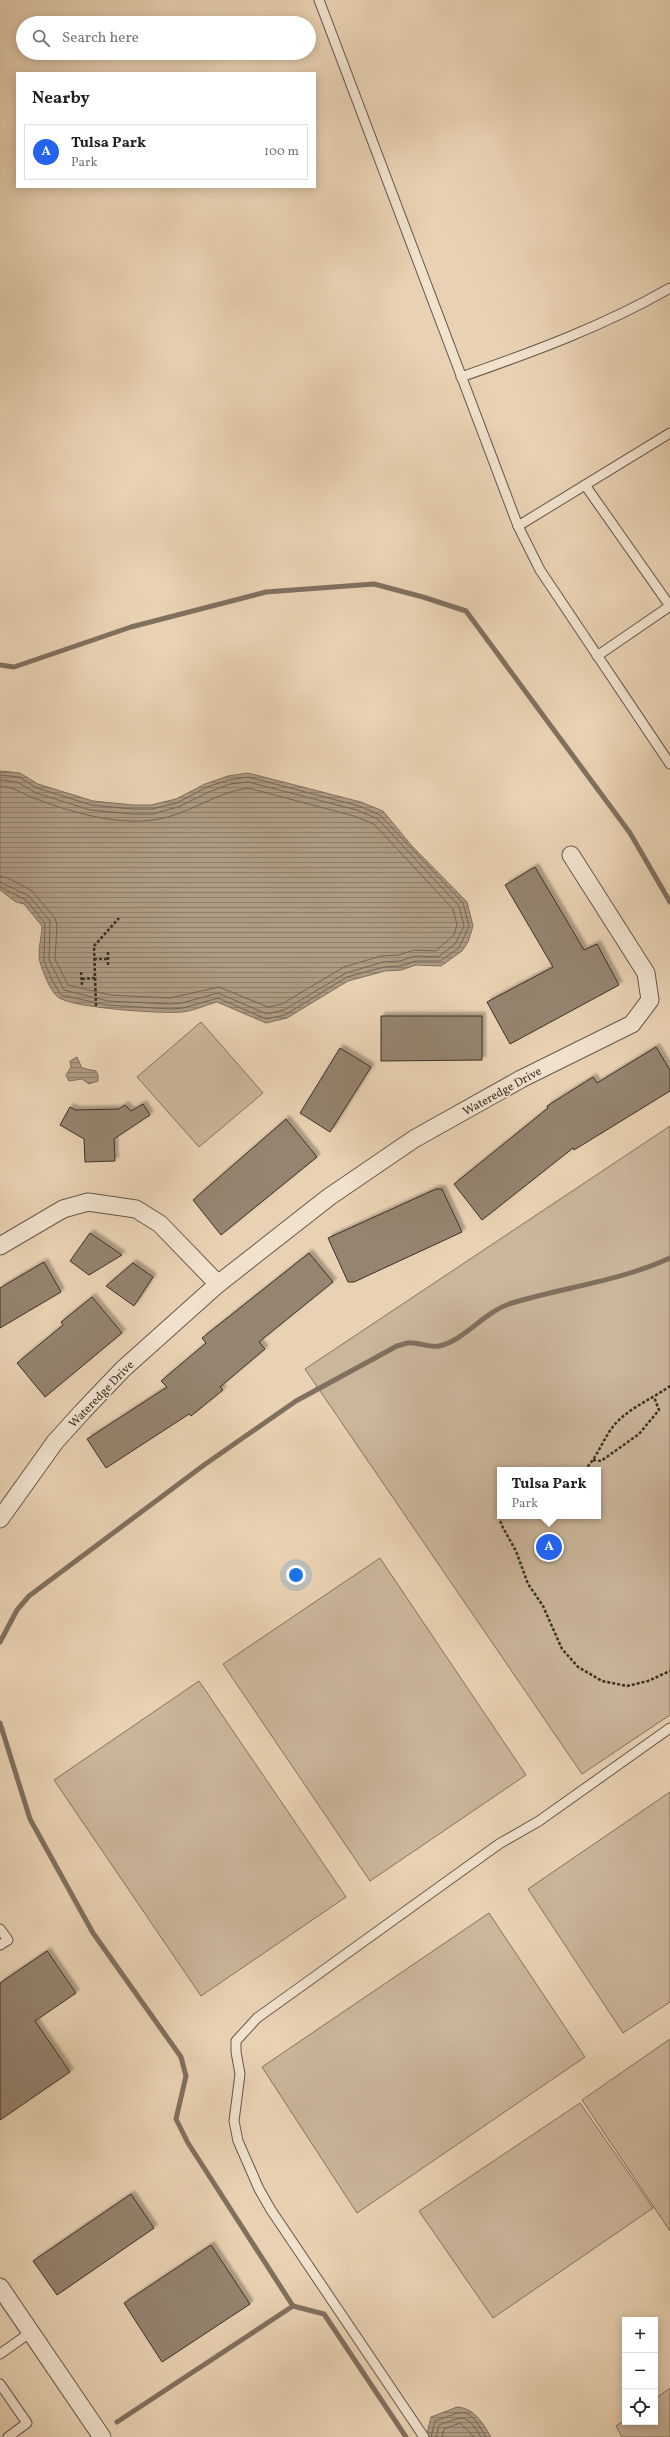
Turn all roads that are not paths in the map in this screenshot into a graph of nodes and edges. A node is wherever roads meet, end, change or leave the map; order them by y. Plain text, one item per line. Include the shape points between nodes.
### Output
1 (319, 0) edge
2 (670, 288) edge
3 (461, 376) junction
4 (670, 433) edge
5 (585, 485) junction
6 (518, 526) junction
7 (670, 606) edge
8 (597, 656) junction
9 (670, 764) edge
10 (571, 855) dead end
11 (0, 1246) edge
12 (218, 1284) junction
13 (0, 1519) edge
14 (670, 1728) edge
15 (0, 1929) edge
16 (0, 1945) edge
17 (0, 2287) edge
18 (31, 2332) junction
19 (0, 2354) edge
20 (0, 2384) edge
21 (8, 2437) edge
22 (102, 2437) edge
23 (424, 2437) edge

1 - 3 lane
2 - 3 lane via 635,309 546,348
3 - 6 lane
4 - 5 lane
5 - 6 lane
5 - 7 lane
6 - 8 lane via 540,570
7 - 8 lane
8 - 9 lane
10 - 12 street, Wateredge Drive via 646,973 650,1000 632,1024 521,1079 414,1139 329,1197
11 - 12 street via 64,1209 88,1202 136,1209 160,1224
12 - 13 street, Wateredge Drive via 123,1369 83,1411 55,1442
14 - 23 lane via 539,1821 499,1844 257,2018 236,2041 240,2074 234,2120 238,2141 259,2189
15 - 16 lane via 8,1940
17 - 18 street
18 - 19 lane
18 - 22 street
20 - 21 lane via 27,2423

